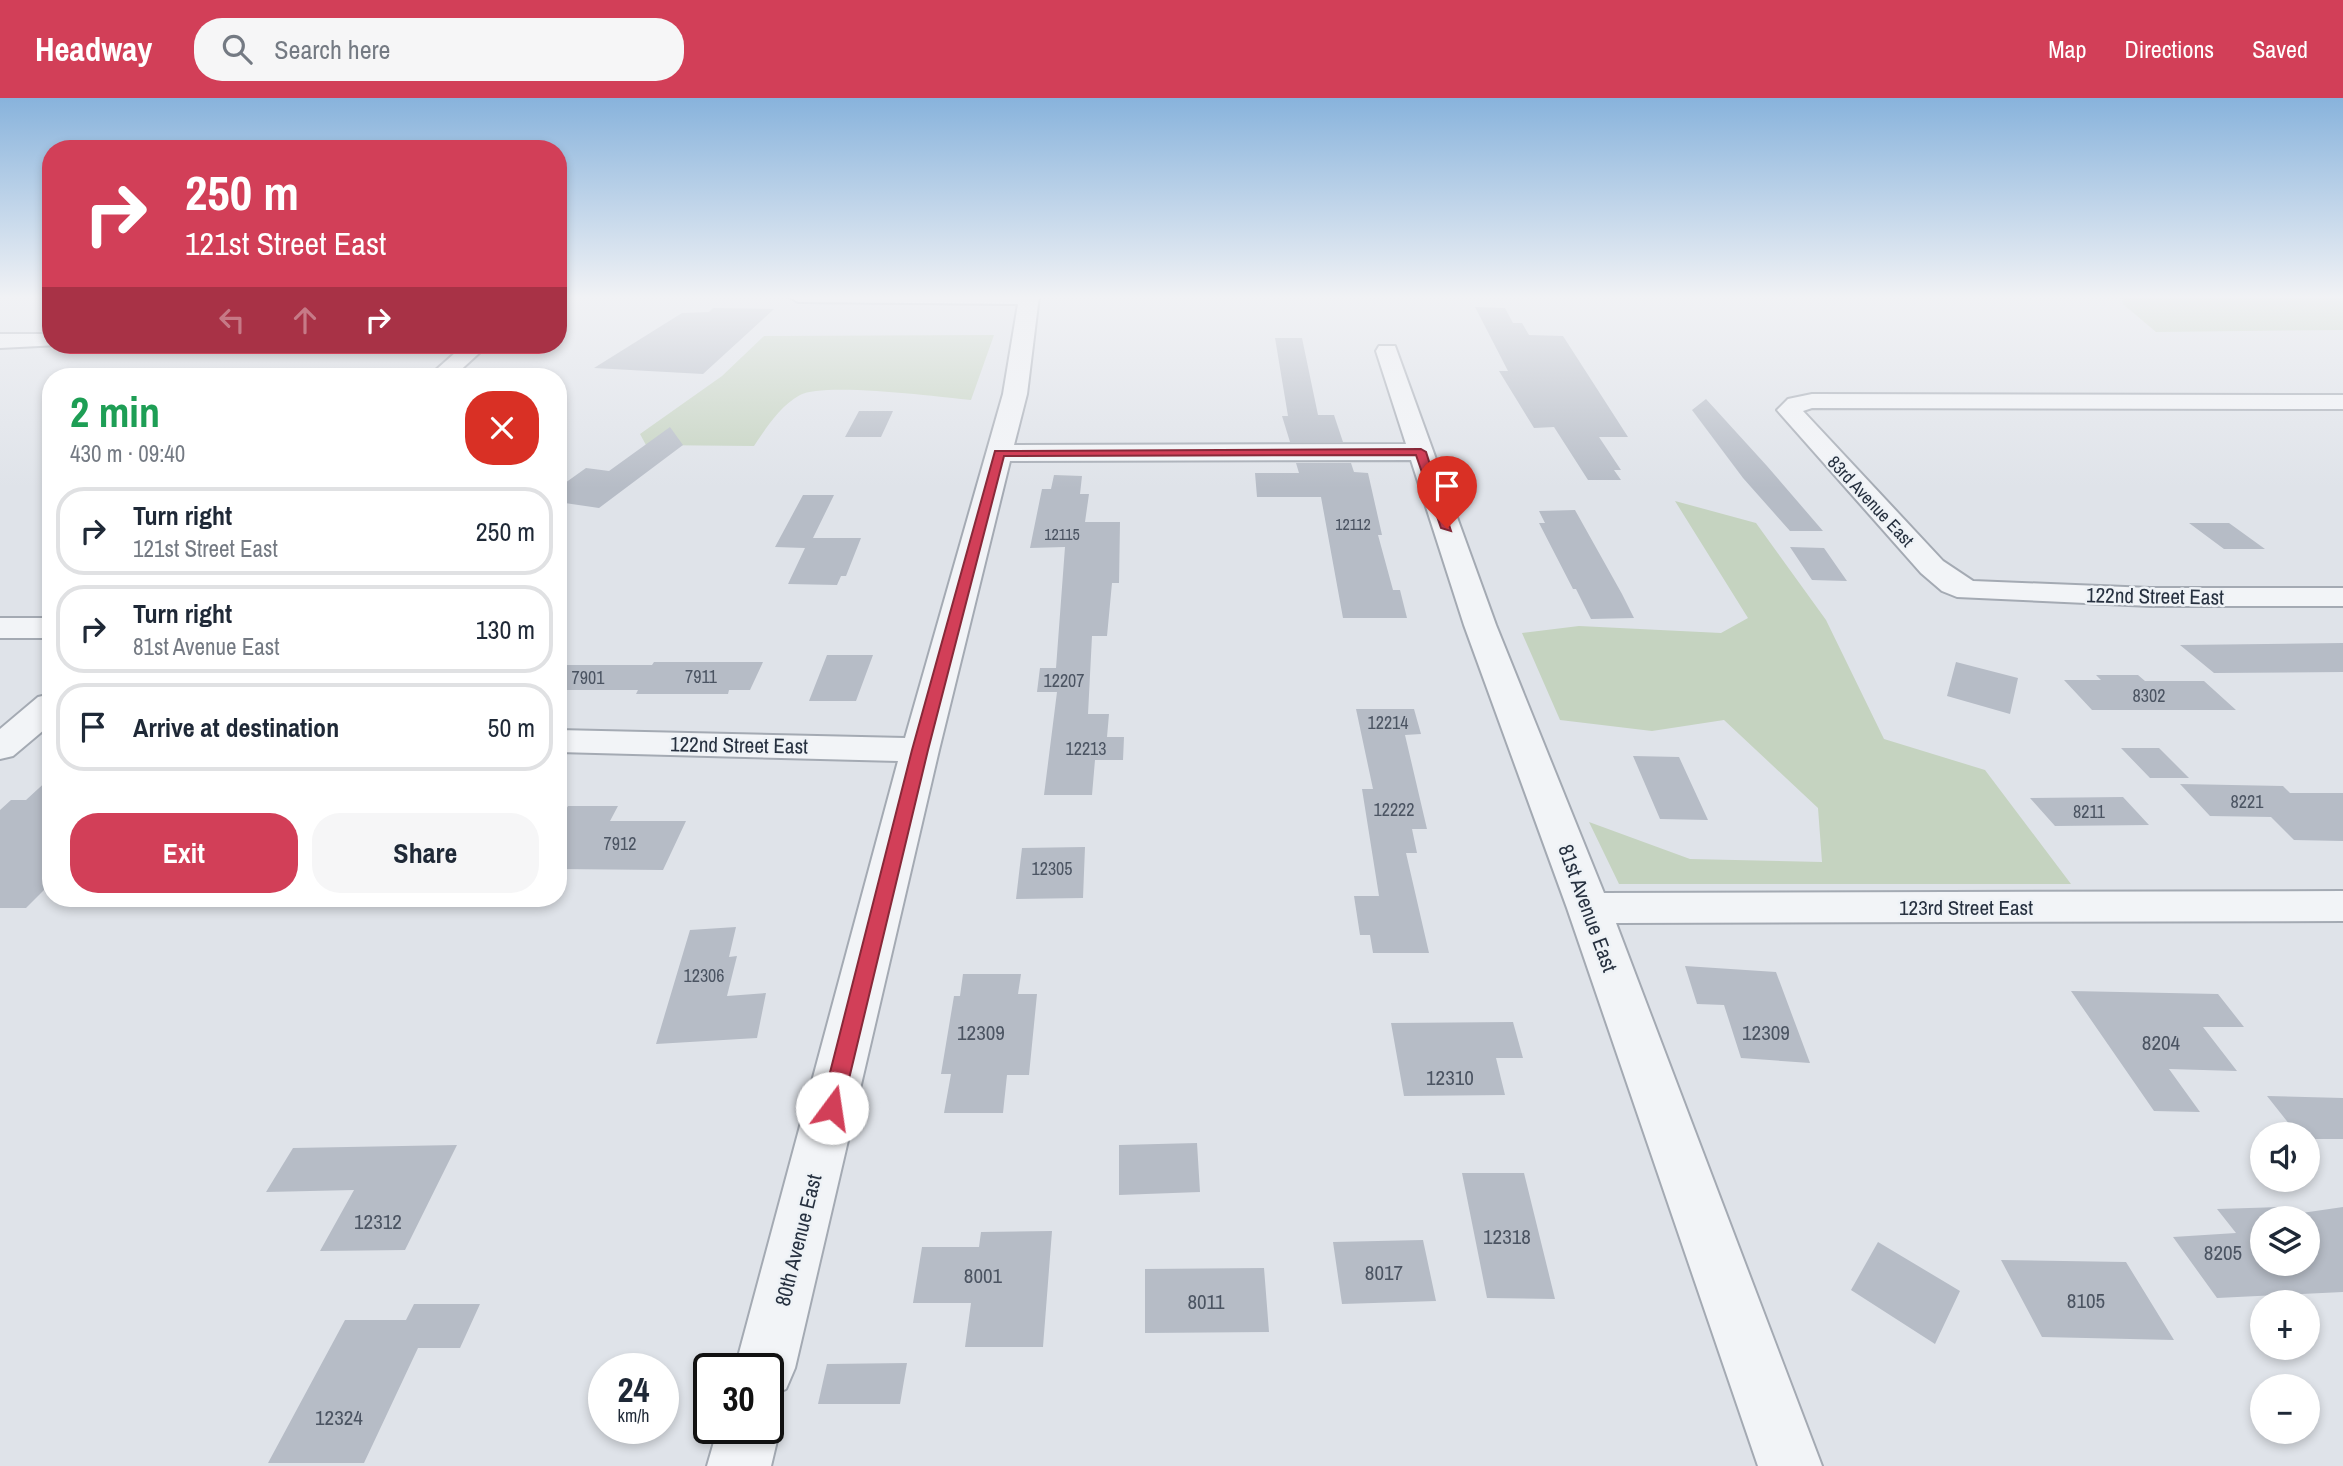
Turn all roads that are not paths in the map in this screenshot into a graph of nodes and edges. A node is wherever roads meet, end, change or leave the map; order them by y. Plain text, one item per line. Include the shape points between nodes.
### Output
1 (1020, 360) edge
2 (1390, 360) edge
3 (2343, 402) edge
4 (1421, 452) junction
5 (999, 453) junction
6 (1968, 590) joint
7 (2343, 597) edge
8 (0, 628) edge
9 (42, 628) edge
10 (42, 713) edge
11 (567, 741) edge
12 (0, 748) edge
13 (920, 750) junction
14 (2343, 906) edge
15 (1589, 908) junction
16 (769, 1353) edge
17 (745, 1444) edge
18 (739, 1466) edge
19 (1790, 1466) edge

1 - 5 street, 80th Avenue East
2 - 4 street, 81st Avenue East
3 - 6 street, 83rd Avenue East via 1812,401 1789,410 1933,567
4 - 5 street
4 - 15 street, 81st Avenue East via 1480,625
5 - 13 street, 80th Avenue East
6 - 7 street, 122nd Street East via 2150,597
8 - 9 street
10 - 12 street
11 - 13 street, 122nd Street East
13 - 16 street, 80th Avenue East
14 - 15 street, 123rd Street East
15 - 19 street, 81st Avenue East
17 - 18 street

